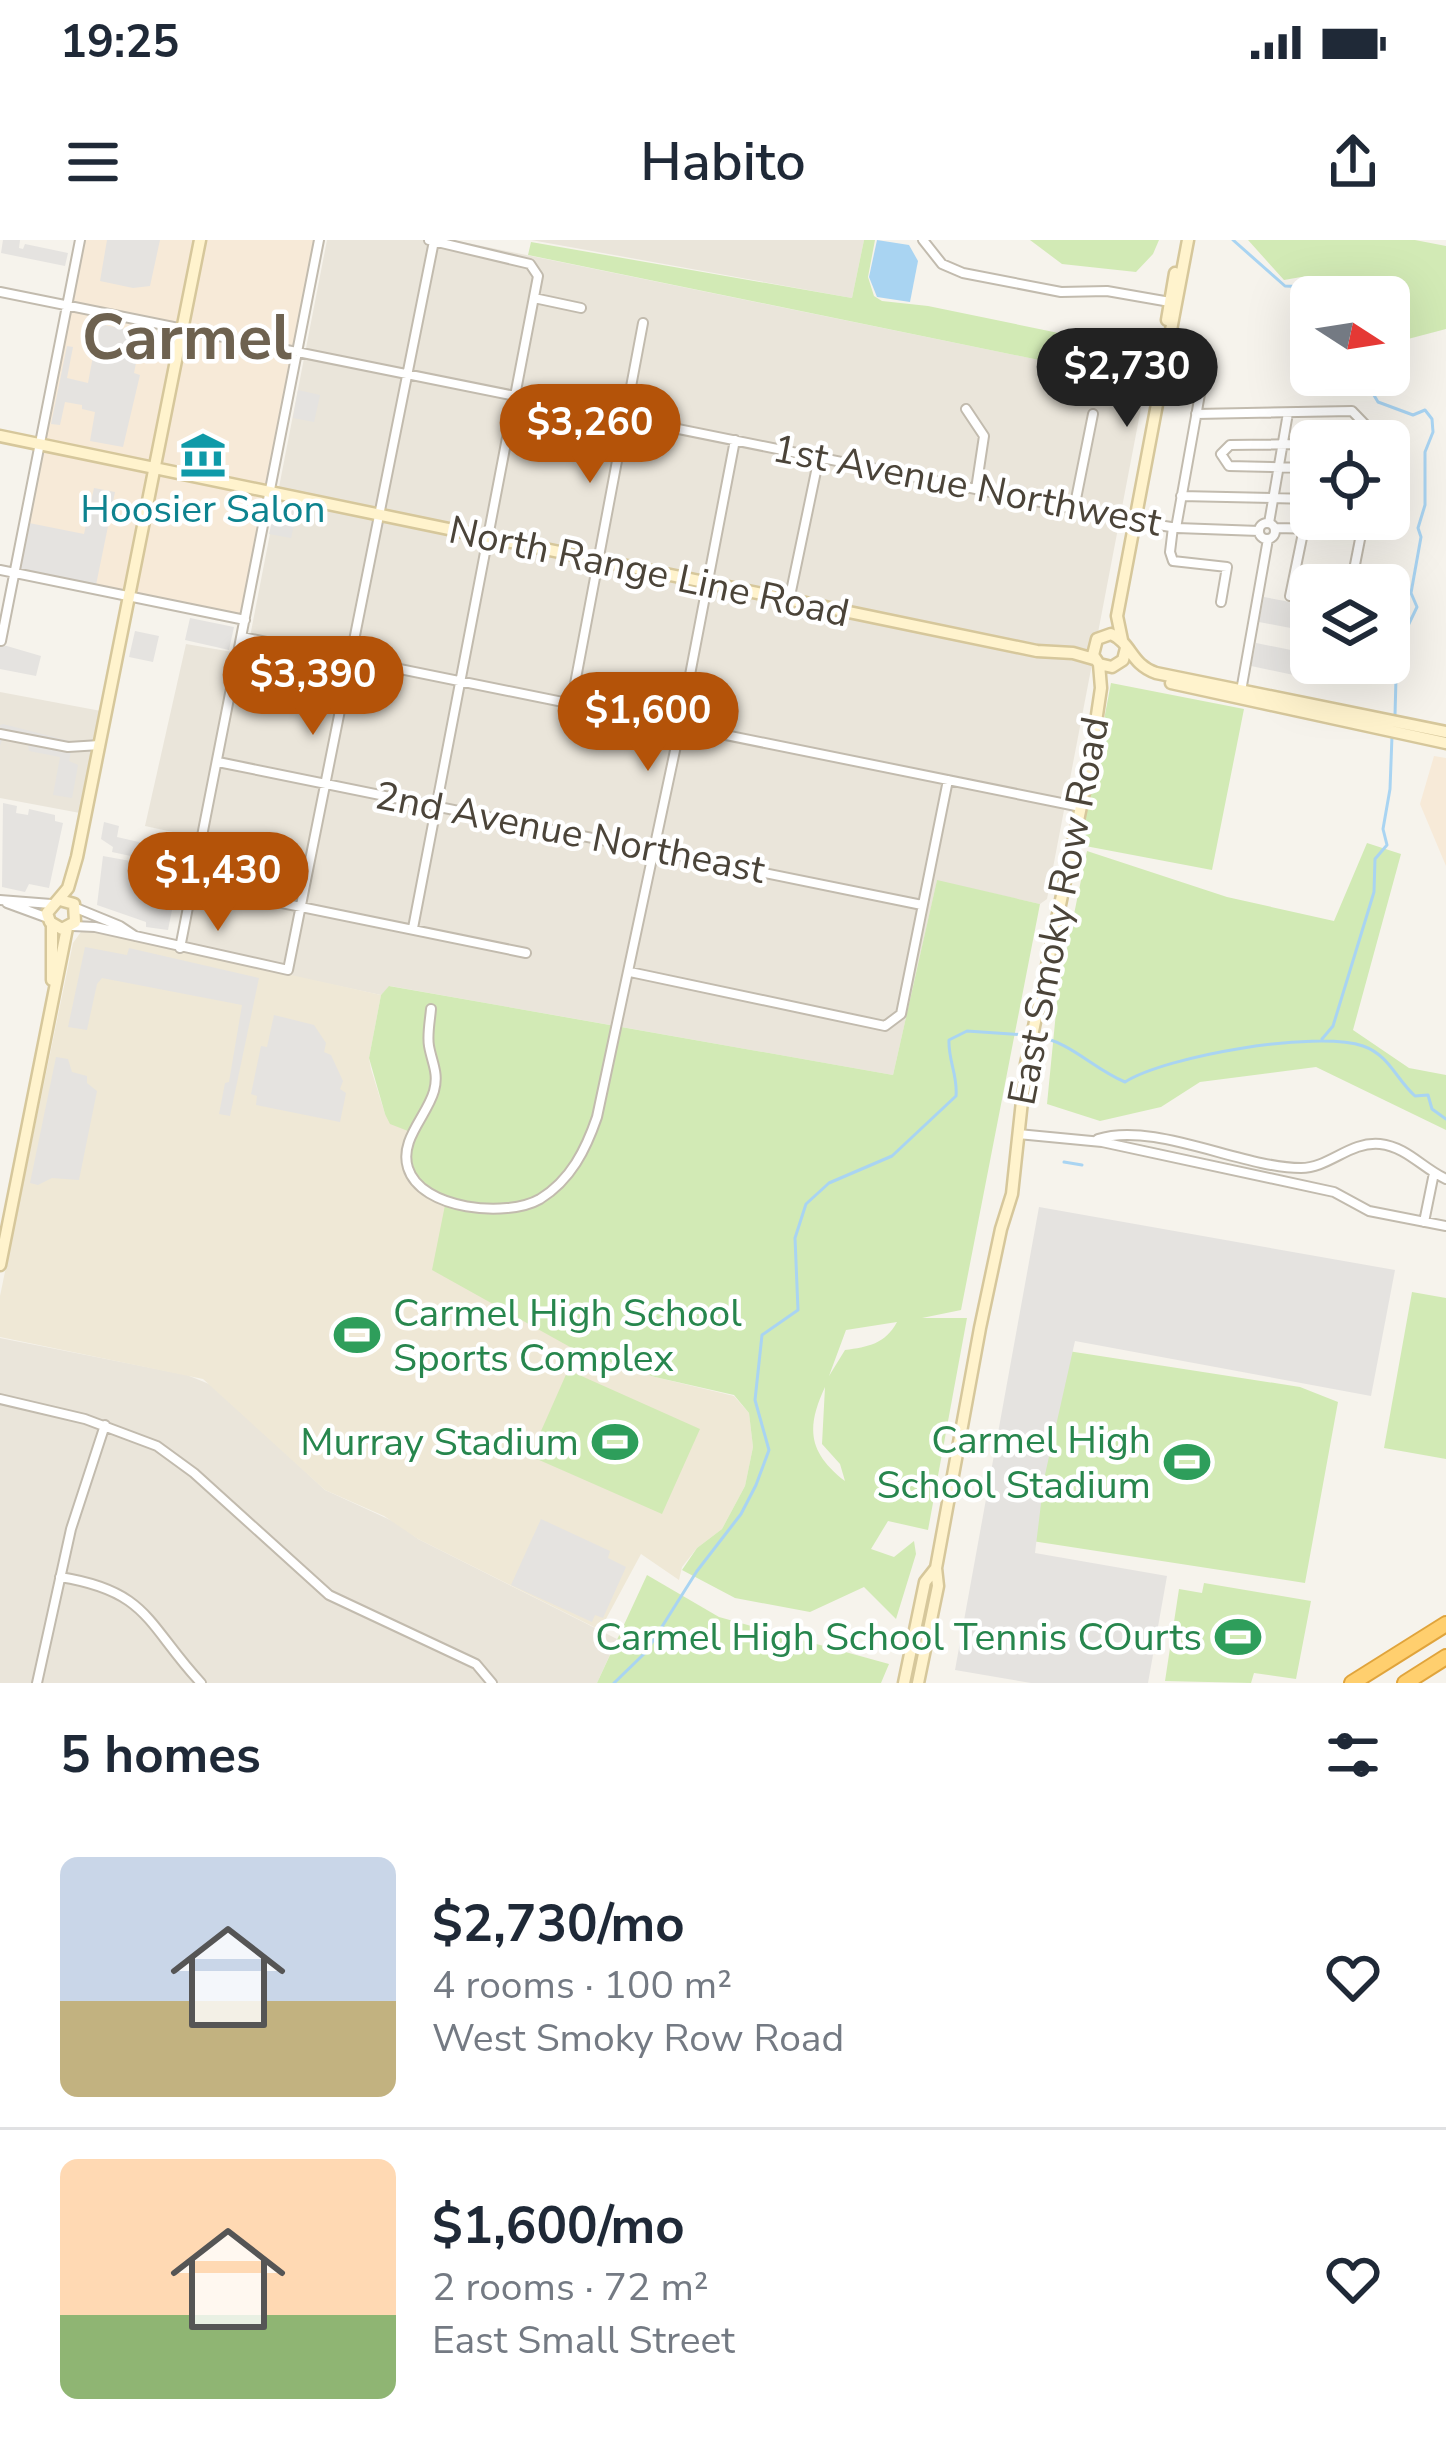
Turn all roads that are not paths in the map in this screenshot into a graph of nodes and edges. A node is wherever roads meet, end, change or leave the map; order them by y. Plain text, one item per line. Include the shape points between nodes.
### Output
1 (80, 240) edge
2 (200, 240) edge
3 (319, 240) edge
4 (923, 240) edge
5 (1186, 240) edge
6 (431, 241) edge
7 (0, 292) edge
8 (534, 298) junction
9 (1173, 303) junction
10 (68, 305) junction
11 (581, 308) dead end
12 (644, 323) dead end
13 (183, 330) junction
14 (298, 353) junction
15 (408, 375) junction
16 (1200, 394) dead end
17 (516, 398) junction
18 (966, 409) dead end
19 (1288, 412) junction
20 (1093, 414) dead end
21 (1196, 414) junction
22 (626, 418) junction
23 (1361, 420) edge
24 (0, 436) edge
25 (735, 440) junction
26 (1283, 444) junction
27 (1290, 444) edge
28 (41, 445) junction
29 (819, 457) junction
30 (1279, 465) junction
31 (1290, 466) edge
32 (156, 469) junction
33 (976, 490) junction
34 (271, 492) junction
35 (1181, 496) junction
36 (1273, 498) junction
37 (1290, 498) edge
38 (1074, 509) junction
39 (380, 515) junction
40 (1134, 521) junction
41 (1272, 525) junction
42 (1174, 527) junction
43 (1290, 527) edge
44 (1259, 531) junction
45 (489, 539) junction
46 (1268, 539) junction
47 (598, 561) junction
48 (0, 570) edge
49 (14, 573) junction
50 (708, 584) junction
51 (130, 597) junction
52 (789, 601) junction
53 (1221, 602) dead end
54 (1118, 616) junction
55 (245, 620) junction
56 (242, 637) junction
57 (1099, 639) junction
58 (1, 641) edge
59 (1124, 644) junction
60 (1073, 653) junction
61 (351, 659) junction
62 (1096, 662) junction
63 (1115, 666) junction
64 (461, 682) junction
65 (1100, 688) junction
66 (1240, 693) junction
67 (571, 705) junction
68 (680, 727) junction
69 (1413, 732) junction
70 (1446, 732) edge
71 (0, 734) edge
72 (1446, 743) edge
73 (100, 746) junction
74 (218, 762) junction
75 (948, 780) junction
76 (326, 784) junction
77 (436, 805) junction
78 (1082, 807) junction
79 (654, 850) junction
80 (76, 857) junction
81 (192, 885) junction
82 (0, 900) edge
83 (56, 902) junction
84 (922, 904) junction
85 (75, 906) junction
86 (302, 907) junction
87 (50, 921) junction
88 (69, 927) junction
89 (413, 928) junction
90 (136, 937) junction
91 (180, 948) junction
92 (526, 953) dead end
93 (630, 972) junction
94 (430, 1010) dead end
95 (1018, 1134) junction
96 (1091, 1142) junction
97 (1434, 1174) junction
98 (1446, 1179) edge
99 (1424, 1222) junction
100 (1446, 1226) edge
101 (0, 1236) edge
102 (0, 1265) edge
103 (0, 1399) edge
104 (105, 1425) junction
105 (936, 1568) junction
106 (60, 1577) junction
107 (1446, 1624) edge
108 (1446, 1658) edge
109 (38, 1683) edge
110 (201, 1683) edge
111 (492, 1683) edge
112 (904, 1683) edge
113 (918, 1683) edge
114 (1352, 1683) edge
115 (1408, 1683) edge

1 - 10 street
2 - 13 main road
3 - 14 street
4 - 9 street via 942,264 963,273
5 - 9 main road
6 - 8 street via 530,264
6 - 15 street
7 - 10 street, 1st Avenue Northwest
8 - 11 street
8 - 17 street
9 - 40 main road
10 - 13 street, 1st Avenue Northwest
10 - 28 street
12 - 22 street
13 - 14 street, 1st Avenue Northwest
13 - 32 main road
14 - 15 street, 1st Avenue Northwest
14 - 34 street
15 - 17 street, 1st Avenue Northwest
15 - 39 street
16 - 21 street
17 - 22 street, 1st Avenue Northwest
17 - 45 street
18 - 33 street via 984,436
19 - 21 street
19 - 23 street via 1352,411
19 - 26 street
20 - 38 street
21 - 35 street
22 - 25 street, 1st Avenue Northwest
22 - 47 street
24 - 28 main road, North Range Line Road
25 - 29 street, 1st Avenue Northwest
25 - 50 street
26 - 27 street
26 - 30 street
26 - 30 street via 1231,445 1221,454 1229,466
28 - 32 main road, North Range Line Road
28 - 49 street
29 - 33 street, 1st Avenue Northwest
29 - 52 street
30 - 31 street
30 - 36 street
32 - 34 main road, North Range Line Road
32 - 51 main road
33 - 38 street, 1st Avenue Northwest
34 - 39 main road, North Range Line Road
34 - 55 street
35 - 36 street
35 - 42 street
36 - 37 street
36 - 41 street
38 - 40 street, 1st Avenue Northwest
39 - 45 main road, North Range Line Road
39 - 61 street
40 - 42 street, 1st Avenue Northwest
40 - 54 main road
41 - 43 street
41 - 44 street
41 - 46 street
42 - 44 street, 1st Avenue Northwest
42 - 53 street via 1173,561 1227,567
44 - 46 street
45 - 47 main road, North Range Line Road
45 - 64 street
46 - 66 street
47 - 50 main road, North Range Line Road
47 - 67 street
48 - 49 street
49 - 51 street
49 - 58 street
50 - 52 main road, North Range Line Road
50 - 68 street
51 - 55 street
51 - 73 main road
52 - 60 main road, North Range Line Road
54 - 57 main road
54 - 59 main road
55 - 56 street
56 - 61 street
56 - 74 street
57 - 59 main road via 1115,635
57 - 60 main road
57 - 62 main road, East Smoky Row Road
59 - 63 main road, East Smoky Row Road
59 - 66 main road via 1149,670
60 - 62 main road, North Range Line Road
61 - 64 street
61 - 76 street
62 - 63 main road, North Range Line Road
62 - 65 main road, East Smoky Row Road
63 - 65 main road, East Smoky Row Road
63 - 66 main road
64 - 67 street
64 - 77 street
65 - 78 main road, East Smoky Row Road
66 - 69 main road
67 - 68 street
68 - 75 street
68 - 79 street
69 - 70 main road
69 - 72 main road
71 - 73 street
73 - 80 main road
74 - 76 street, 2nd Avenue Northeast
74 - 81 street
75 - 78 street
75 - 84 street
76 - 77 street, 2nd Avenue Northeast
76 - 86 street
77 - 79 street, 2nd Avenue Northeast
77 - 89 street
78 - 95 main road, East Smoky Row Road
79 - 84 street, 2nd Avenue Northeast
79 - 93 street
80 - 83 main road
80 - 85 main road
81 - 86 street
81 - 91 street
82 - 83 street
82 - 87 street
83 - 85 main road
83 - 87 main road
84 - 93 street via 901,1013 885,1026
85 - 88 main road
85 - 90 street
86 - 89 street
86 - 91 street via 288,970
87 - 88 main road
87 - 101 main road via 52,978
88 - 90 street
88 - 102 main road
89 - 92 street
90 - 91 street
93 - 94 street via 584,1152 538,1200 508,1209 423,1191 408,1169 407,1145 437,1073
95 - 96 street
95 - 105 main road, East Smoky Row Road
96 - 97 street via 1132,1135 1304,1169 1382,1144
96 - 99 street via 1334,1192 1369,1211
97 - 98 street
97 - 99 street
99 - 100 street
103 - 104 street
104 - 106 street
104 - 111 street via 173,1456 329,1595 476,1664
105 - 112 main road, East Smoky Row Road
105 - 113 main road, East Smoky Row Road
106 - 109 street
106 - 110 street via 127,1597
107 - 114 highway
108 - 115 highway

